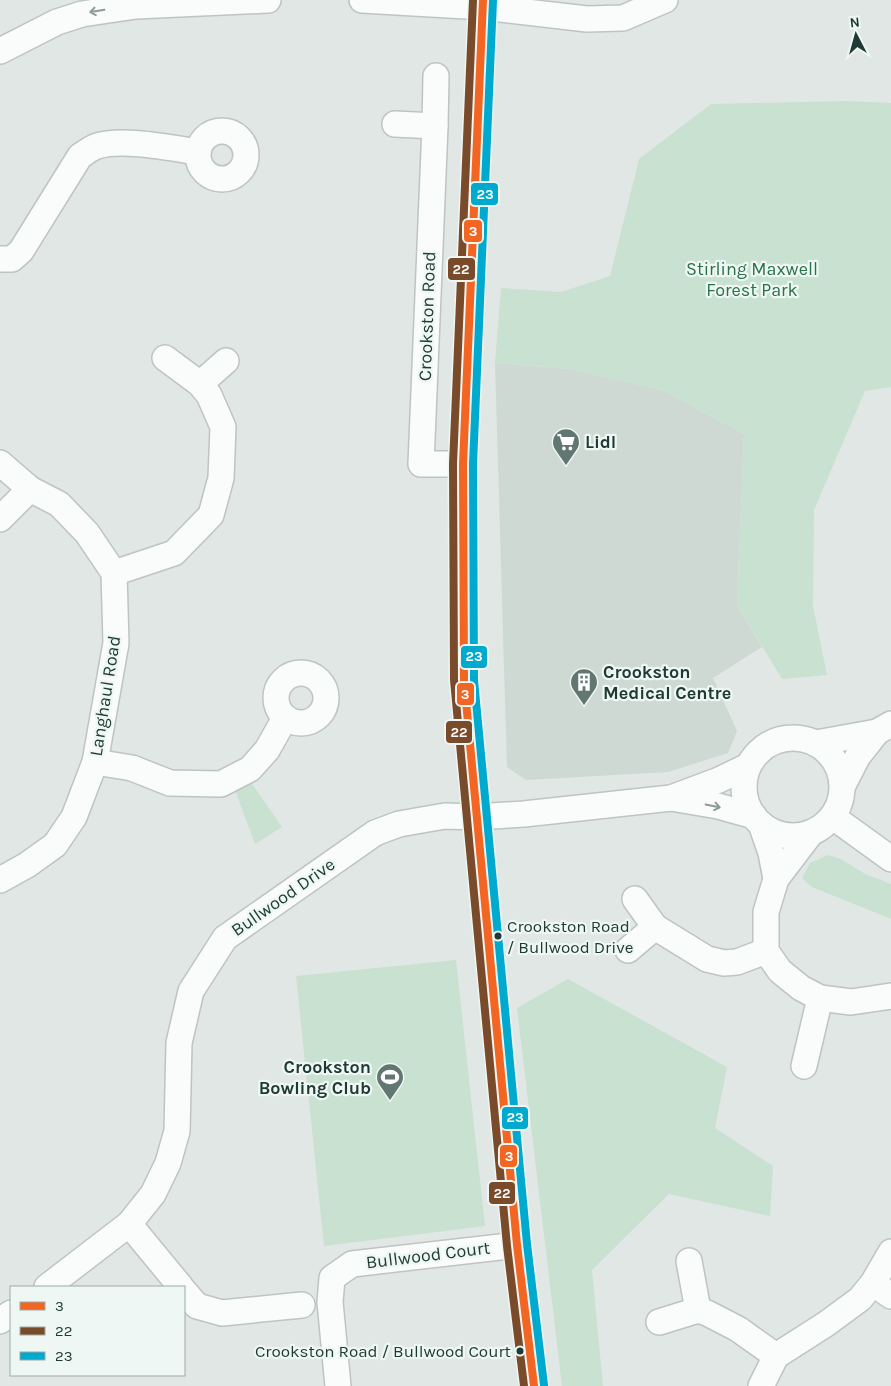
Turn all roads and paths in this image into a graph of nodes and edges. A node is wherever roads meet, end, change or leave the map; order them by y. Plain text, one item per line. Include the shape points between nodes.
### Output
1 (268, 0) edge
2 (362, 0) edge
3 (665, 0) edge
4 (483, 3) edge
5 (586, 9) edge
6 (0, 51) edge
7 (436, 76) dead end
8 (395, 124) dead end
9 (435, 126) junction
10 (198, 152) dead end
11 (0, 260) edge
12 (165, 358) dead end
13 (226, 361) dead end
14 (200, 384) junction
15 (0, 464) edge
16 (464, 464) junction
17 (30, 489) junction
18 (0, 519) edge
19 (114, 573) junction
20 (285, 718) dead end
21 (884, 728) edge
22 (816, 743) junction
23 (95, 762) junction
24 (748, 766) junction
25 (843, 786) junction
26 (671, 798) junction
27 (476, 817) junction
28 (833, 817) junction
29 (757, 820) junction
30 (811, 834) junction
31 (891, 859) edge
32 (776, 879) junction
33 (0, 880) edge
34 (635, 900) dead end
35 (655, 928) junction
36 (628, 950) dead end
37 (766, 951) junction
38 (891, 996) edge
39 (820, 998) junction
40 (804, 1066) dead end
41 (129, 1224) junction
42 (517, 1245) junction
43 (891, 1252) edge
44 (689, 1261) dead end
45 (48, 1286) edge
46 (180, 1286) edge
47 (882, 1290) edge
48 (185, 1292) edge
49 (302, 1305) dead end
50 (698, 1310) junction
51 (659, 1322) dead end
52 (776, 1356) junction
53 (338, 1386) edge
54 (534, 1386) edge
55 (760, 1386) edge

1 -> 6 street via 136,6 82,14 58,22
2 - 4 street
3 - 5 street via 623,18
4 - 5 street
4 - 16 main road
7 - 9 street, Crookston Road
8 - 9 street
9 - 16 street, Crookston Road via 421,464
10 - 11 street via 157,145 96,146 80,156 21,251 12,259
12 - 14 street
13 - 14 street
14 - 19 street via 223,427 221,478 210,515 174,553
15 - 17 street
16 - 27 main road via 464,680
17 - 18 street
17 - 19 street via 59,504 87,533
19 - 23 street, Langhaul Road via 116,643
20 - 23 street via 267,750 250,769 221,784 170,783 132,768
21 - 22 street
21 - 25 street via 858,756
22 - 24 street via 795,737 779,739 766,745
22 - 25 street via 836,761
23 - 33 street, Langhaul Road via 74,817 55,845
24 - 26 street
24 - 29 street via 744,793 748,808
25 - 28 street via 840,804
26 - 27 street, Bullwood Drive
26 -> 29 street via 718,806
27 - 41 street, Bullwood Drive via 445,816 399,824 375,833 225,938 191,991 178,1043 177,1132 168,1163 152,1194
27 - 42 main road
28 - 30 street
28 - 31 street
29 - 30 street via 768,830 783,835
29 - 32 street via 771,852
30 - 32 street
32 - 37 street via 766,912
34 - 35 street
35 - 36 street
35 - 37 street via 707,959 724,963 738,962
37 - 39 street via 780,970 800,988
38 - 39 street via 851,1002
39 - 40 street
41 - 45 street, Bullwood Drive
41 - 46 street
42 - 53 street, Bullwood Court via 352,1264 332,1278 330,1302
42 - 54 main road
43 - 47 street
44 - 50 street
47 - 52 street via 860,1299
48 - 49 street via 197,1306 222,1313
50 - 51 street
50 - 52 street via 738,1328
52 - 55 street

